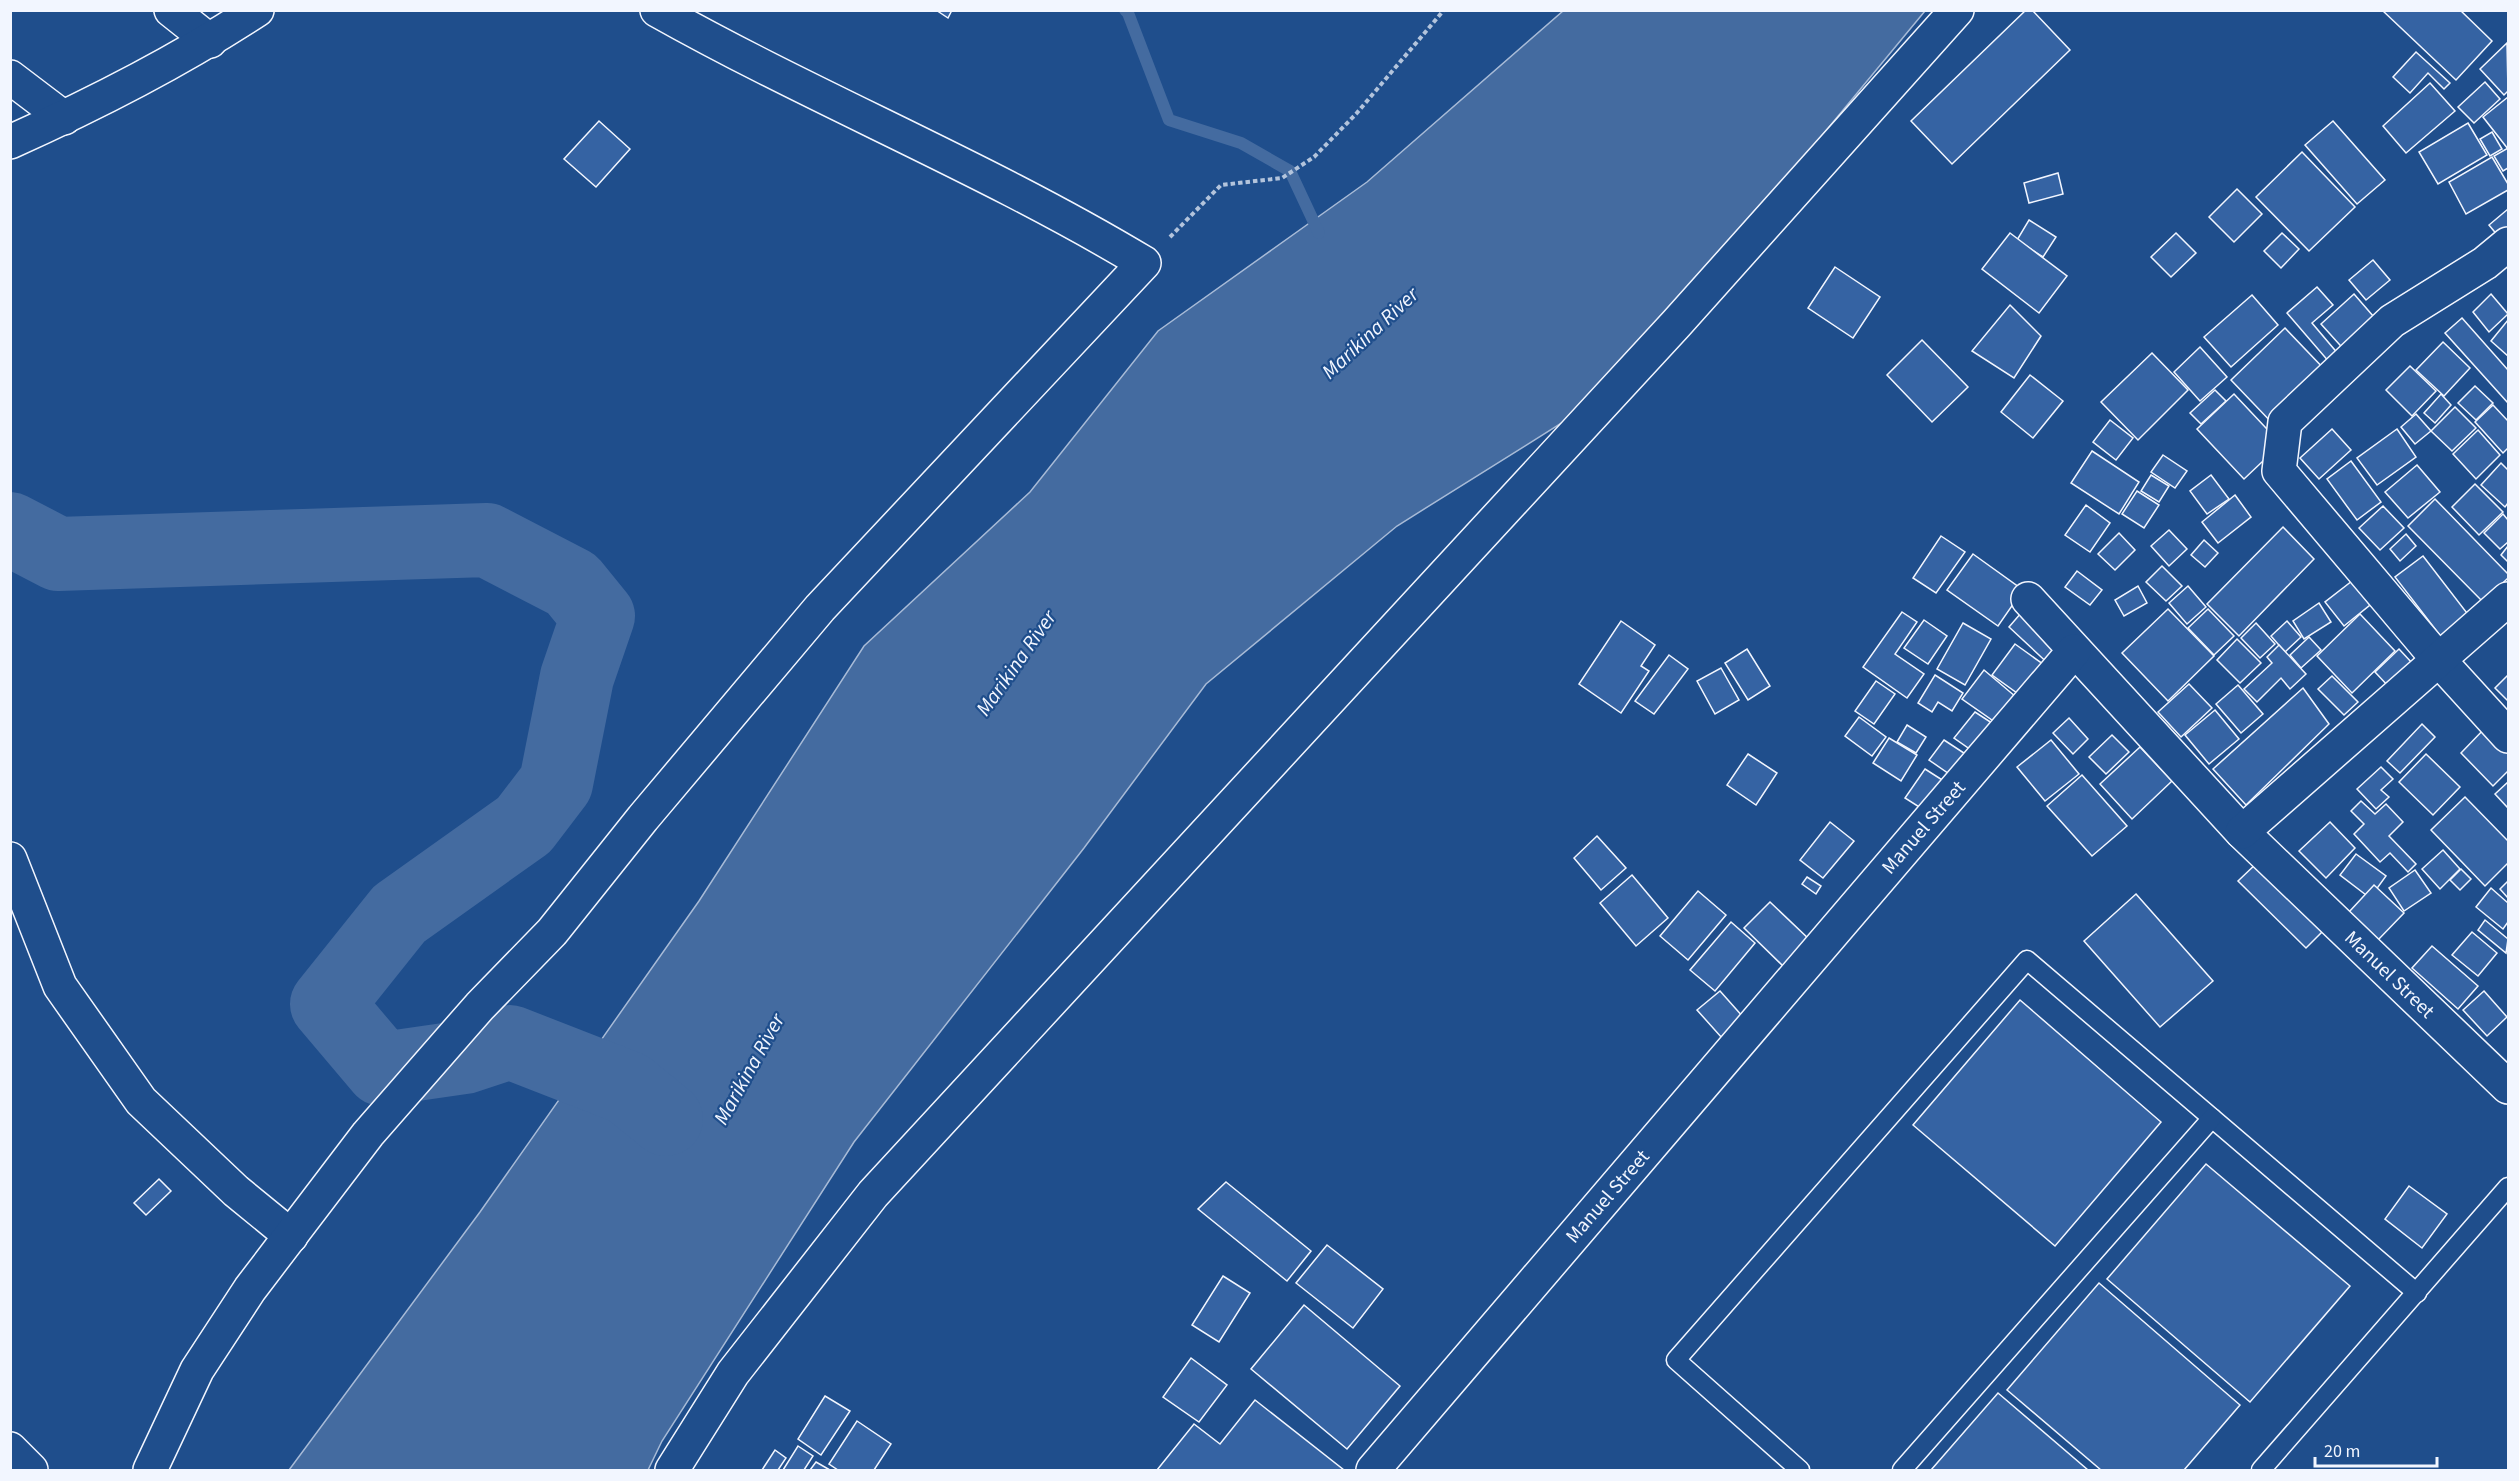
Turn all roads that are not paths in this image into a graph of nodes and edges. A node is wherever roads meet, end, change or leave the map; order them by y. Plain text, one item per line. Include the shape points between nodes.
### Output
1 (171, 10) edge
2 (256, 10) edge
3 (657, 10) edge
4 (1957, 10) edge
5 (210, 41) junction
6 (10, 77) edge
7 (64, 118) junction
8 (10, 142) edge
9 (2508, 244) edge
10 (2028, 599) dead end
11 (2508, 599) edge
12 (2074, 651) junction
13 (2438, 658) junction
14 (2508, 736) edge
15 (2242, 832) junction
16 (10, 860) edge
17 (2508, 1087) edge
18 (2212, 1118) junction
19 (2508, 1187) edge
20 (291, 1236) junction
21 (2417, 1293) junction
22 (10, 1449) edge
23 (31, 1470) edge
24 (150, 1470) edge
25 (672, 1470) edge
26 (1372, 1470) edge
27 (1800, 1470) edge
28 (1902, 1470) edge
29 (2261, 1470) edge

1 - 5 street
2 - 5 street
3 - 20 street via 747,61 990,178 1144,263 820,608 552,932 480,1006 368,1134
4 - 25 street via 1668,333 873,1194 732,1373
5 - 7 street
6 - 7 street
7 - 8 street
9 - 13 street via 2485,263 2392,321 2285,422 2279,471
10 - 12 street
11 - 13 street
12 - 15 street, Manuel Street
12 - 26 street, Manuel Street
13 - 14 street
13 - 15 street
15 - 17 street, Manuel Street
16 - 20 street via 60,986 141,1101 236,1191
18 - 21 lane
18 - 27 lane via 2027,960 1676,1360
18 - 28 lane
19 - 21 lane
20 - 24 street via 250,1289 197,1370
21 - 29 lane
22 - 23 street

